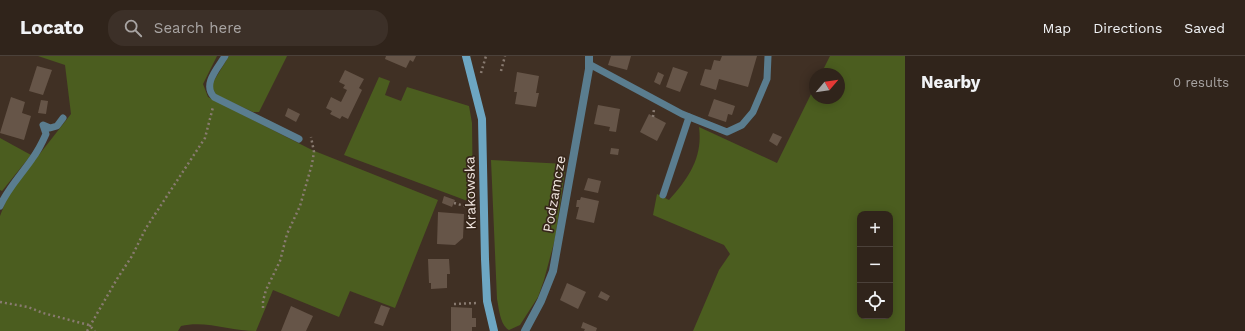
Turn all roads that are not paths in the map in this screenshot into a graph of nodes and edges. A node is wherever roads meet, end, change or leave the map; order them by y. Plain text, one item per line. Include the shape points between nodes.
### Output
1 (225, 56) edge
2 (466, 56) edge
3 (768, 56) edge
4 (589, 60) edge
5 (689, 117) junction
6 (63, 118) dead end
7 (299, 138) dead end
8 (663, 194) dead end
9 (0, 206) edge
10 (494, 331) edge
11 (524, 331) edge

1 - 7 lane via 210,81 209,86 214,97
2 - 10 street, Krakowska via 482,119 484,259 487,301
3 - 5 lane via 767,79 753,112 742,125 727,132
4 - 5 lane
4 - 11 street, Podzamcze via 553,271 541,301
5 - 8 lane
6 - 9 lane via 57,126 50,128 43,125 46,134 43,140 7,191

